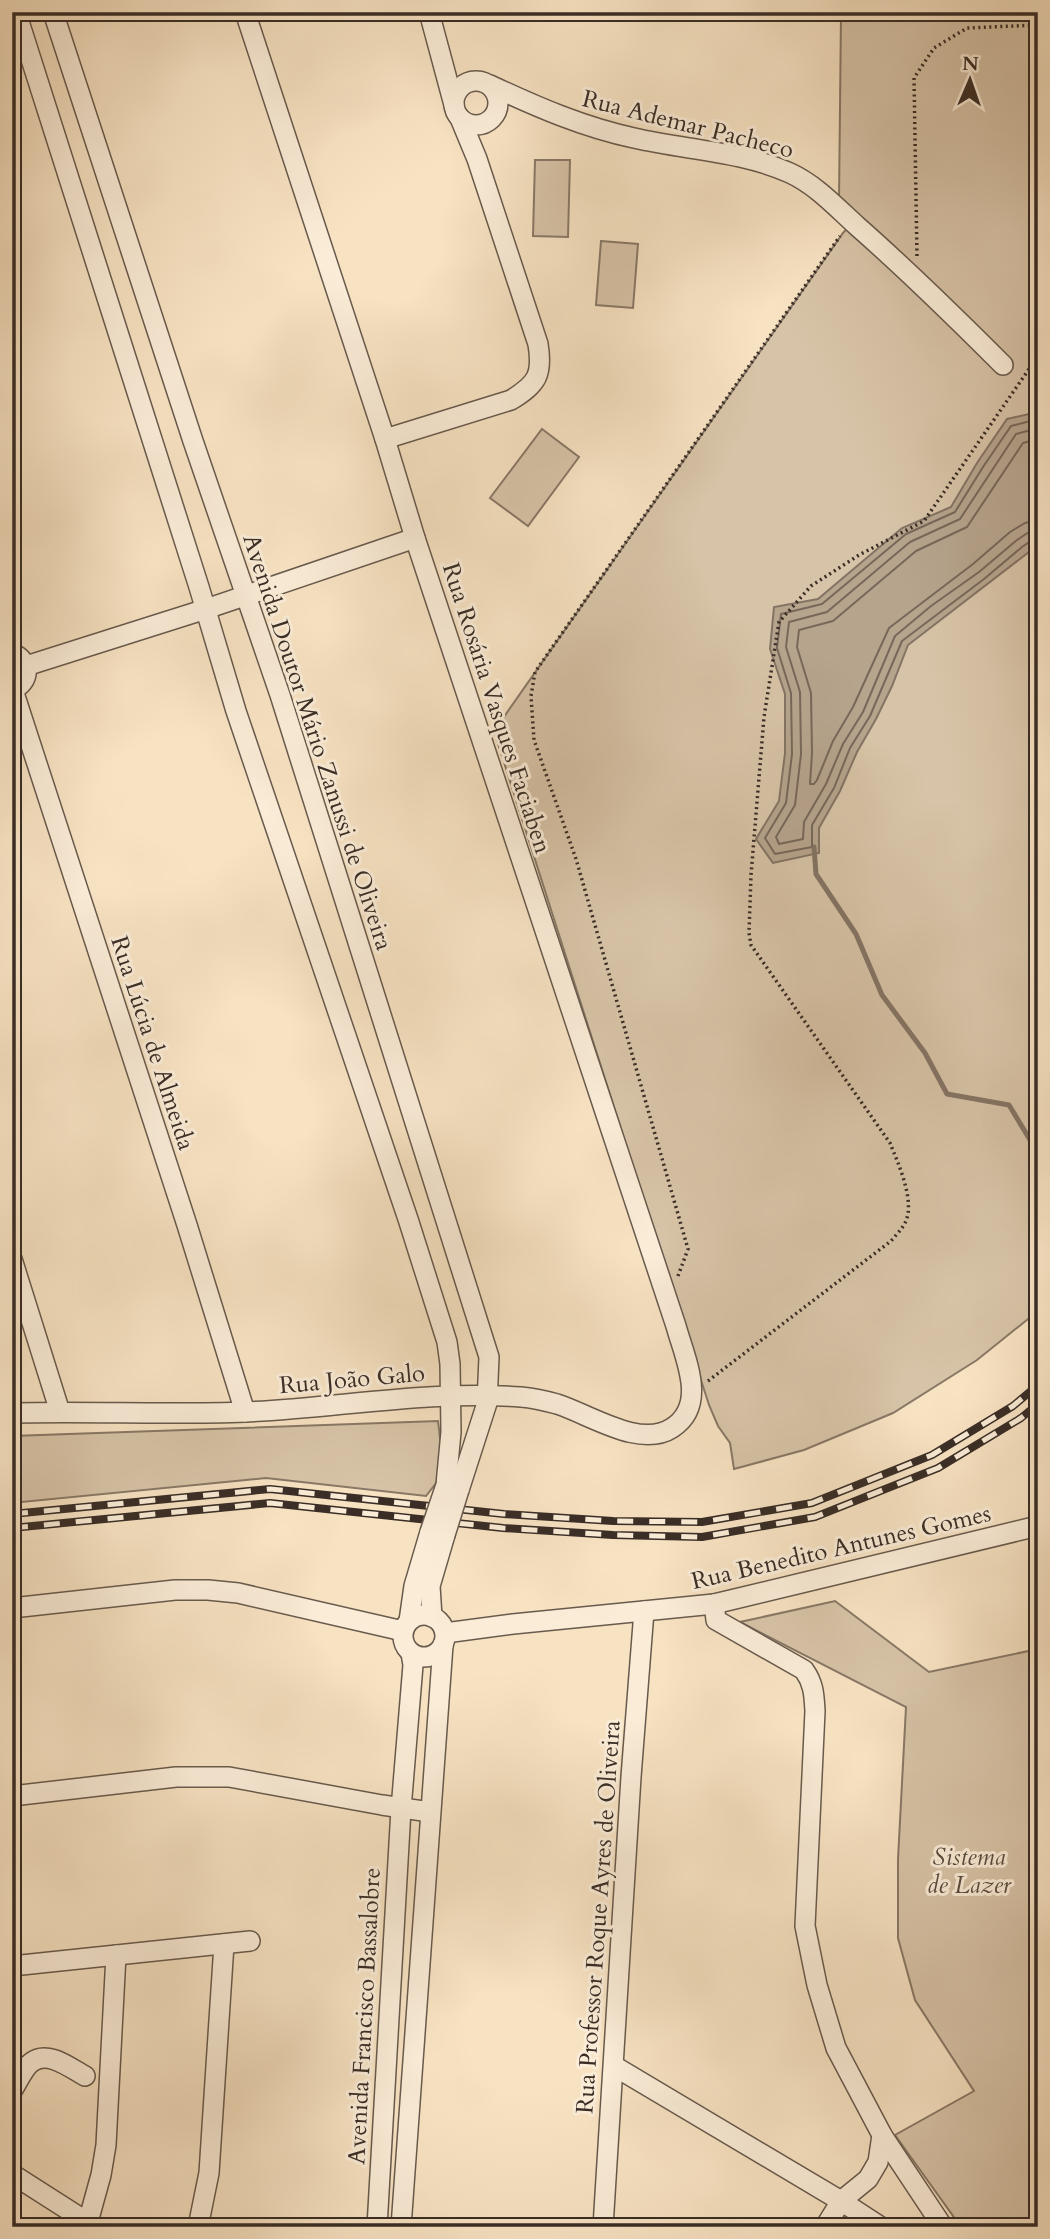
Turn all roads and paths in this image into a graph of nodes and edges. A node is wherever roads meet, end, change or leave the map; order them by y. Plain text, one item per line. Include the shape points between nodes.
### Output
1 (16, 12) edge
2 (53, 12) edge
3 (245, 12) edge
4 (429, 12) edge
5 (1038, 25) edge
6 (442, 55) junction
7 (486, 84) junction
8 (541, 109) junction
9 (457, 112) junction
10 (492, 117) junction
11 (477, 159) junction
12 (851, 221) junction
13 (917, 279) junction
14 (1038, 356) edge
15 (1003, 365) dead end
16 (385, 439) junction
17 (415, 538) junction
18 (245, 595) junction
19 (205, 608) junction
20 (19, 659) edge
21 (12, 690) edge
22 (12, 1259) edge
23 (669, 1305) junction
24 (694, 1392) junction
25 (488, 1395) junction
26 (450, 1396) junction
27 (60, 1412) junction
28 (245, 1412) junction
29 (12, 1413) edge
30 (452, 1488) junction
31 (1038, 1526) edge
32 (437, 1534) junction
33 (714, 1604) junction
34 (12, 1608) edge
35 (644, 1611) junction
36 (432, 1617) junction
37 (406, 1626) junction
38 (444, 1639) junction
39 (411, 1653) junction
40 (12, 1796) edge
41 (401, 1809) junction
42 (430, 1812) junction
43 (250, 1941) dead end
44 (224, 1944) junction
45 (116, 1955) junction
46 (12, 1966) edge
47 (614, 2066) junction
48 (85, 2076) dead end
49 (612, 2089) junction
50 (12, 2091) edge
51 (666, 2096) junction
52 (882, 2135) junction
53 (12, 2174) edge
54 (841, 2201) junction
55 (91, 2224) edge
56 (198, 2227) edge
57 (377, 2227) edge
58 (401, 2227) edge
59 (604, 2227) edge
60 (825, 2227) edge
61 (880, 2227) edge
62 (943, 2227) edge

1 - 19 street
2 - 18 street, Avenida Doutor Mário Zanussi de Oliveira
3 - 16 street, Rua Rosária Vasques Faciaben
4 - 6 street
5 - 13 path via 967,28 934,48 914,78
6 - 7 street, Rua Ademar Pacheco via 461,73
6 - 9 street
7 - 8 street, Rua Ademar Pacheco
7 - 9 street via 462,86 455,98
7 - 10 street via 498,97
8 - 10 street, Rua Ademar Pacheco via 517,105
8 - 12 street, Rua Ademar Pacheco via 636,139 765,164 812,186
9 - 10 street via 473,125
9 - 11 street
10 - 11 street via 478,136
11 - 16 street via 538,344 538,376 529,389 511,400
12 - 13 street, Rua Ademar Pacheco
12 - 23 path via 535,672 531,696 534,740 576,859 688,1249
13 - 15 street, Rua Ademar Pacheco
14 - 24 path via 924,521 811,586 779,622 764,718 751,875 751,945 890,1143 904,1179 906,1222 891,1241
16 - 17 street, Rua Rosária Vasques Faciaben
17 - 18 street
17 - 23 street, Rua Rosária Vasques Faciaben
18 - 19 street
18 - 25 street, Avenida Doutor Mário Zanussi de Oliveira via 281,695 489,1357
19 - 20 street
19 - 26 street via 447,1342
20 - 21 street via 25,681
21 - 28 street, Rua Lúcia de Almeida
22 - 27 street
23 - 24 street, Rua Rosária Vasques Faciaben
24 - 25 street, Rua João Galo via 683,1418 657,1435 615,1428 557,1404
25 - 26 street, Rua João Galo
25 - 30 street, Avenida Doutor Mário Zanussi de Oliveira
26 - 28 street, Rua João Galo
26 - 30 street
27 - 28 street, Rua João Galo
27 - 29 street, Rua João Galo
30 - 32 street, bridge
31 - 33 street, Rua Benedito Antunes Gomes
32 - 36 street via 429,1586
32 - 37 street via 414,1586
33 - 35 street, Rua Benedito Antunes Gomes
33 - 52 street via 716,1620 804,1671 811,1680 815,1711 805,1926 836,2048
34 - 37 street via 208,1590
35 - 38 street, Rua Benedito Antunes Gomes via 513,1624
35 - 47 street, Rua Professor Roque Ayres de Oliveira
36 - 37 street via 420,1615
36 - 38 street via 441,1623
37 - 39 street via 404,1643
38 - 39 street via 435,1654
38 - 42 street, Avenida Francisco Bassalobre
39 - 41 street, Avenida Francisco Bassalobre
40 - 41 street via 176,1777 229,1777
41 - 42 street
41 - 57 street, Avenida Francisco Bassalobre
42 - 58 street, Avenida Francisco Bassalobre
43 - 44 street
44 - 45 street
44 - 56 street via 209,2173
45 - 46 street
45 - 55 street via 106,2146
47 - 49 street, Rua Professor Roque Ayres de Oliveira
47 - 51 street
48 - 50 street via 52,2058 41,2058 30,2062
49 - 51 street
49 - 59 street, Rua Professor Roque Ayres de Oliveira
51 - 54 street
52 - 54 street via 878,2162 868,2179
52 - 62 street
53 - 55 street
54 - 60 street
54 - 61 street

